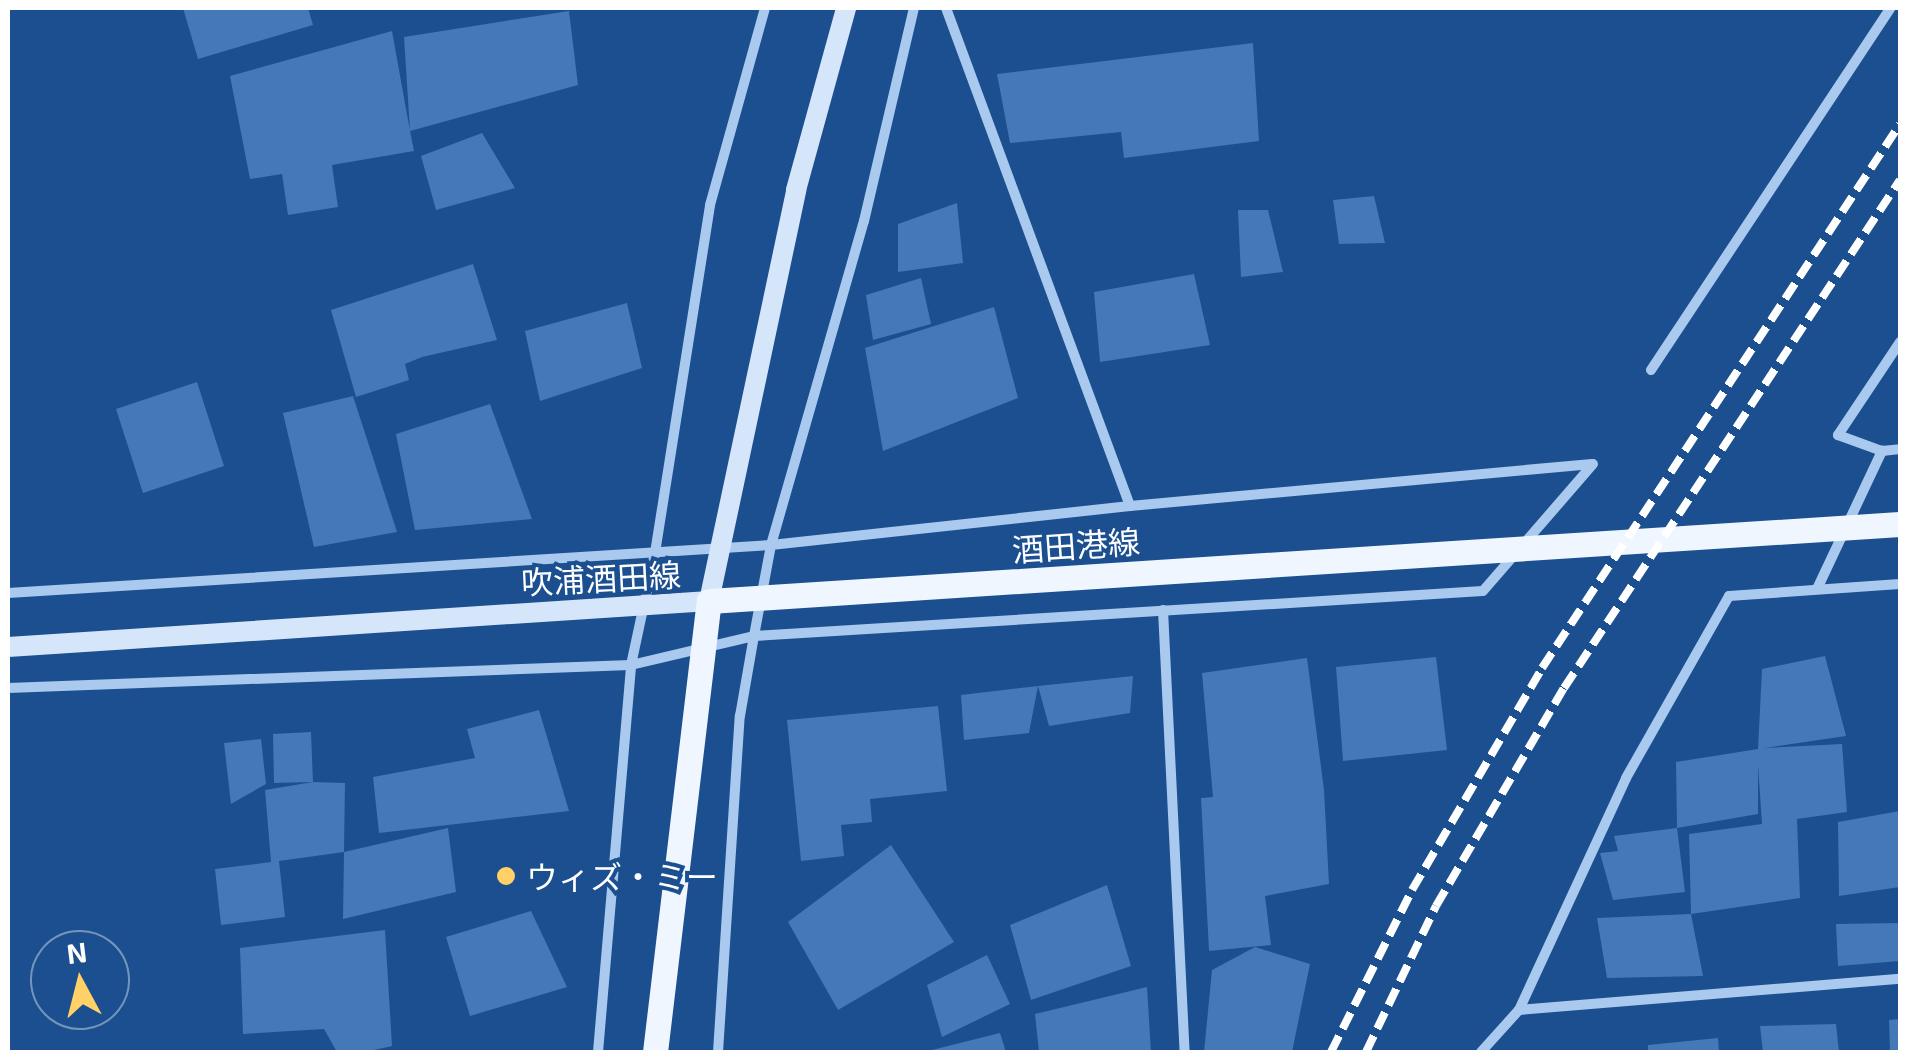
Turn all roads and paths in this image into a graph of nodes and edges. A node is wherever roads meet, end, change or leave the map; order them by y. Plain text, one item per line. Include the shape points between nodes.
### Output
1 (765, 8) edge
2 (846, 8) edge
3 (914, 8) edge
4 (946, 8) edge
5 (1891, 8) edge
6 (1900, 342) edge
7 (1651, 370) dead end
8 (1900, 450) edge
9 (1882, 451) junction
10 (1130, 506) junction
11 (1900, 524) edge
12 (772, 545) junction
13 (655, 553) junction
14 (1900, 584) edge
15 (1818, 588) junction
16 (8, 593) edge
17 (709, 602) junction
18 (1163, 610) junction
19 (754, 636) junction
20 (8, 647) edge
21 (631, 665) junction
22 (8, 688) edge
23 (1900, 979) edge
24 (1518, 1010) junction
25 (598, 1052) edge
26 (655, 1052) edge
27 (718, 1052) edge
28 (1186, 1052) edge
29 (1481, 1052) edge

1 - 13 street via 710,205
2 - 17 main road, 吹浦酒田線 via 796,190
3 - 12 street via 864,221
4 - 10 street
5 - 7 street
6 - 9 street via 1838,435
8 - 9 street
9 - 15 street
10 - 12 street
10 - 18 street via 1593,464 1483,591
11 - 17 main road, 酒田港線
12 - 13 street
12 - 19 street
13 - 16 street
13 - 21 street
14 - 15 street
15 - 24 street via 1729,596 1626,778
17 - 20 main road, 吹浦酒田線
17 - 26 main road
18 - 19 street
18 - 28 street
19 - 21 street
19 - 27 street via 740,716
21 - 22 street
21 - 25 street
23 - 24 street
24 - 29 street

